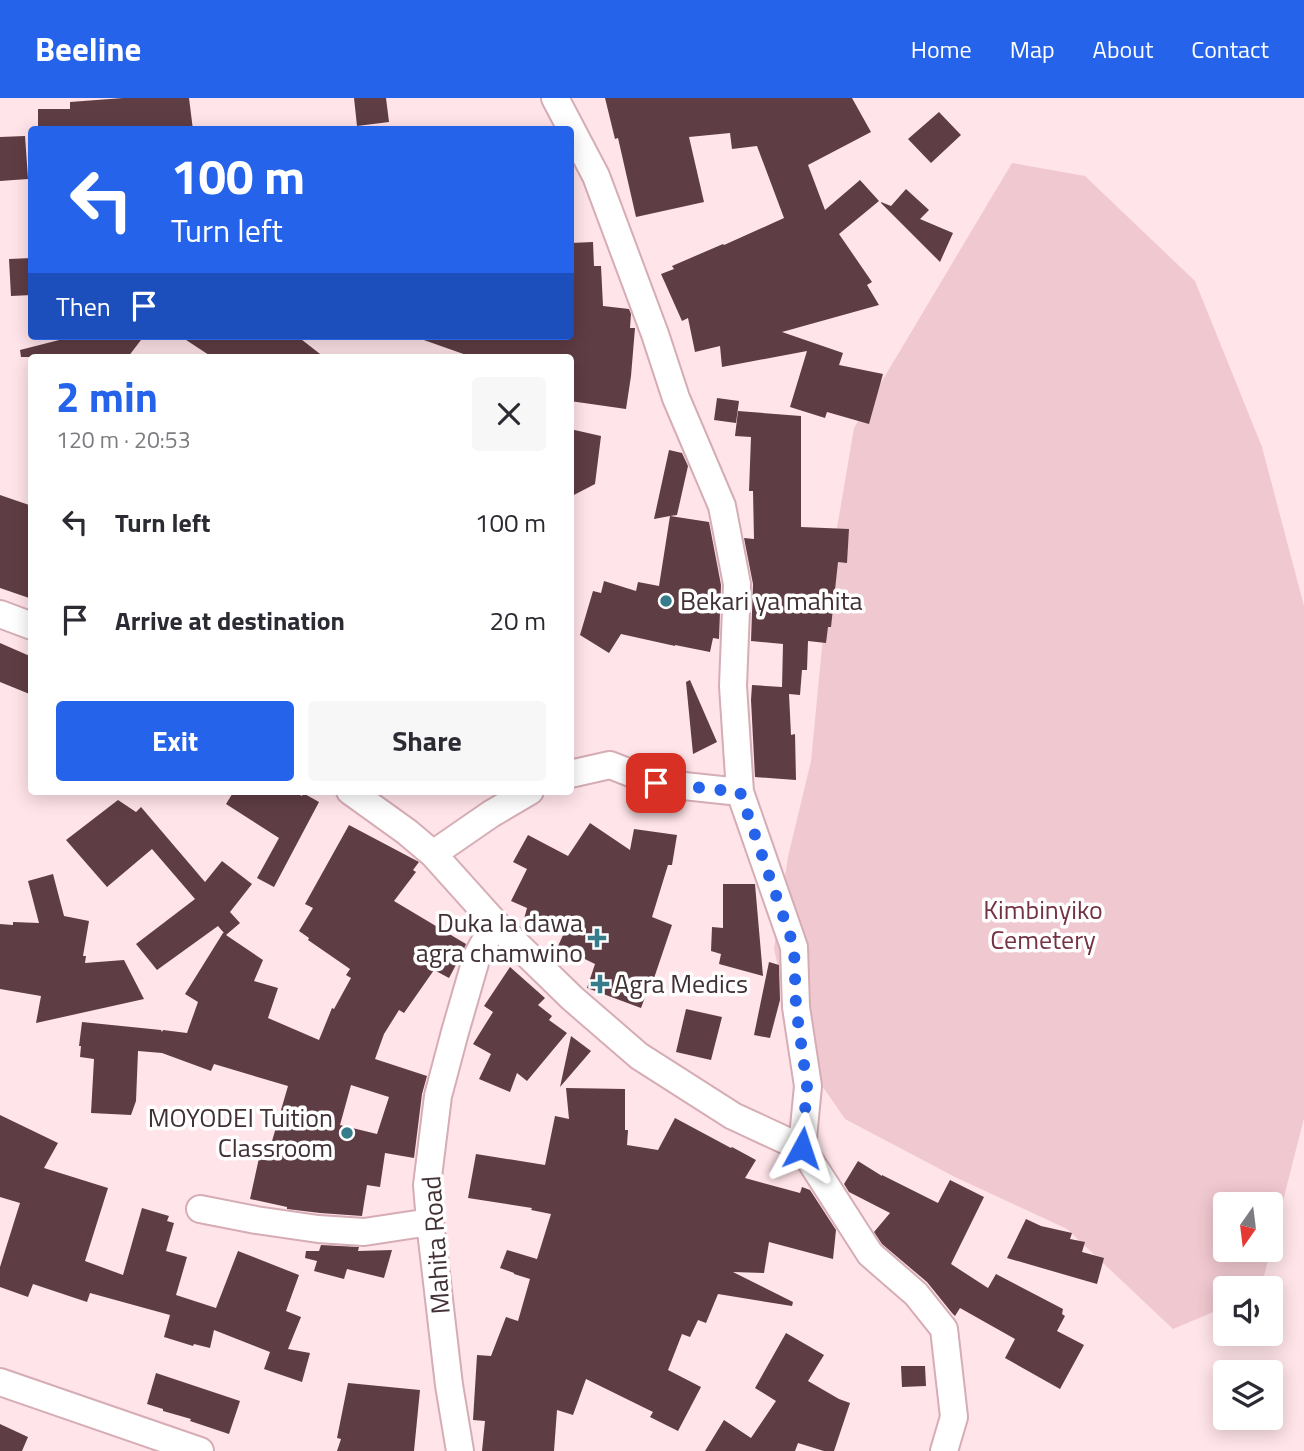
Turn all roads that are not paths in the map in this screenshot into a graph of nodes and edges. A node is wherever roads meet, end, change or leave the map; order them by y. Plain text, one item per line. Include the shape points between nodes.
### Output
1 (555, 98) edge
2 (570, 126) edge
3 (574, 134) edge
4 (0, 614) edge
5 (28, 624) edge
6 (574, 773) edge
7 (740, 792) junction
8 (356, 795) edge
9 (523, 795) edge
10 (433, 854) junction
11 (495, 923) junction
12 (802, 1148) junction
13 (200, 1209) dead end
14 (429, 1222) junction
15 (0, 1382) edge
16 (200, 1451) edge
17 (460, 1451) edge
18 (944, 1451) edge

1 - 2 street
3 - 7 street via 596,176 676,398 722,506 737,584 733,686
4 - 5 street
6 - 7 street via 610,765 656,783
7 - 12 street via 794,947 796,1007 807,1086
8 - 10 street
9 - 10 street
10 - 11 street
11 - 12 street via 639,1056 733,1115
11 - 14 street, Mahita Road via 477,956 438,1096 427,1185
12 - 18 street via 870,1254 916,1294 944,1329 954,1417
13 - 14 street via 364,1232
14 - 17 street, Mahita Road
15 - 16 street

